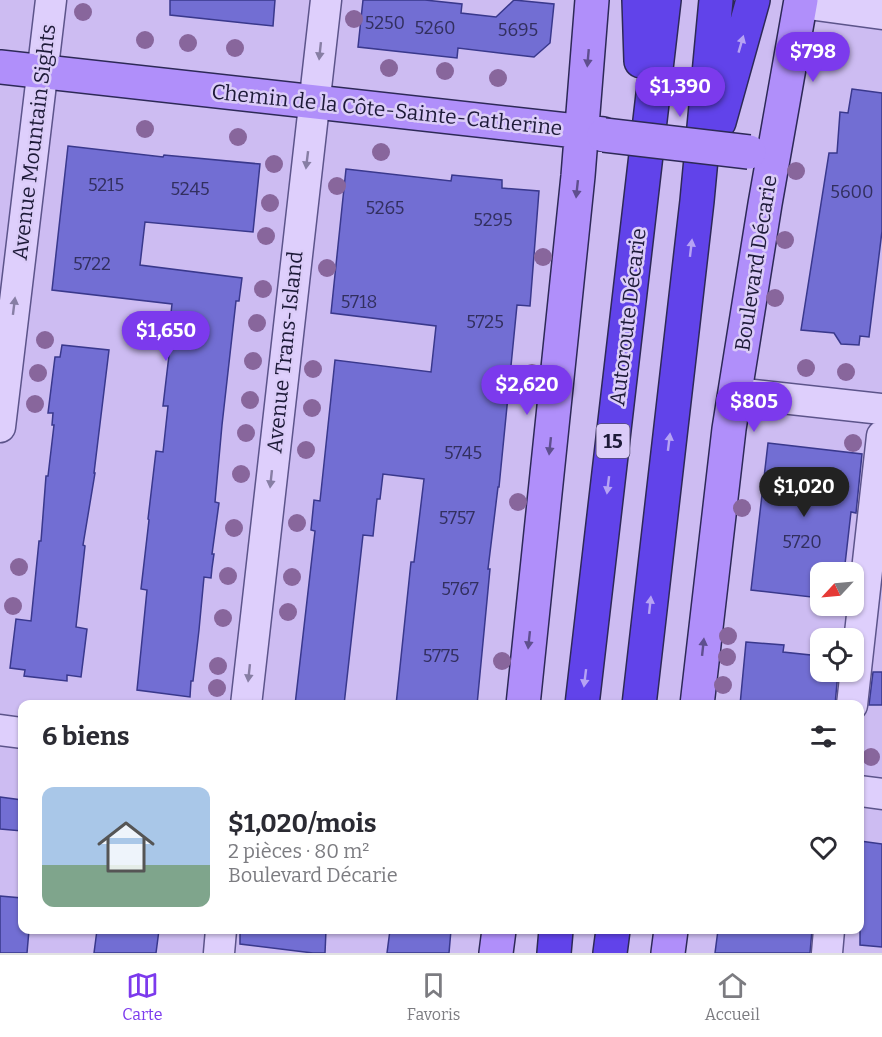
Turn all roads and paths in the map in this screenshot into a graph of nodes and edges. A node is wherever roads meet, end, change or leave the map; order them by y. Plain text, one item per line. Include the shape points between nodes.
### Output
1 (51, 0) edge
2 (326, 0) edge
3 (592, 0) edge
4 (639, 0) edge
5 (664, 0) edge
6 (716, 0) edge
7 (753, 0) edge
8 (801, 2) edge
9 (882, 14) edge
10 (0, 67) edge
11 (42, 72) junction
12 (314, 102) junction
13 (593, 133) junction
14 (761, 154) junction
15 (644, 176) junction
16 (697, 201) junction
17 (735, 393) junction
18 (882, 409) edge
19 (0, 427) edge
20 (882, 436) edge
21 (247, 700) edge
22 (523, 700) edge
23 (583, 700) edge
24 (640, 700) edge
25 (698, 700) edge
26 (853, 700) edge
27 (0, 730) edge
28 (18, 732) edge
29 (864, 792) edge
30 (882, 794) edge
31 (221, 934) edge
32 (498, 934) edge
33 (556, 934) edge
34 (612, 934) edge
35 (670, 934) edge
36 (828, 934) edge
37 (219, 953) edge
38 (496, 953) edge
39 (554, 953) edge
40 (610, 953) edge
41 (668, 953) edge
42 (826, 953) edge

1 - 11 street, Avenue Mountain Sights
2 -> 12 street, Avenue Trans-Island
3 -> 13 main road
4 - 15 highway
5 - 15 highway, Autoroute Décarie / 15
6 - 16 highway
16 -> 7 highway
8 - 9 street
8 - 14 main road, Boulevard Décarie
10 - 11 main road, Chemin de la Côte-Sainte-Catherine
11 - 12 main road, Chemin de la Côte-Sainte-Catherine
19 -> 11 street, Avenue Mountain Sights
12 - 13 main road, Chemin de la Côte-Sainte-Catherine
12 -> 21 street, Avenue Trans-Island
13 - 14 main road, Chemin de la Côte-Sainte-Catherine, bridge
13 -> 22 main road
14 - 17 main road, Boulevard Décarie
15 -> 23 highway, Autoroute Décarie / 15
24 -> 16 highway
17 - 18 street
25 -> 17 main road, Boulevard Décarie
20 - 26 street
27 - 28 street
29 - 30 street
31 - 37 street
32 - 38 main road
33 - 39 highway
34 - 40 highway
35 - 41 main road
36 - 42 street

